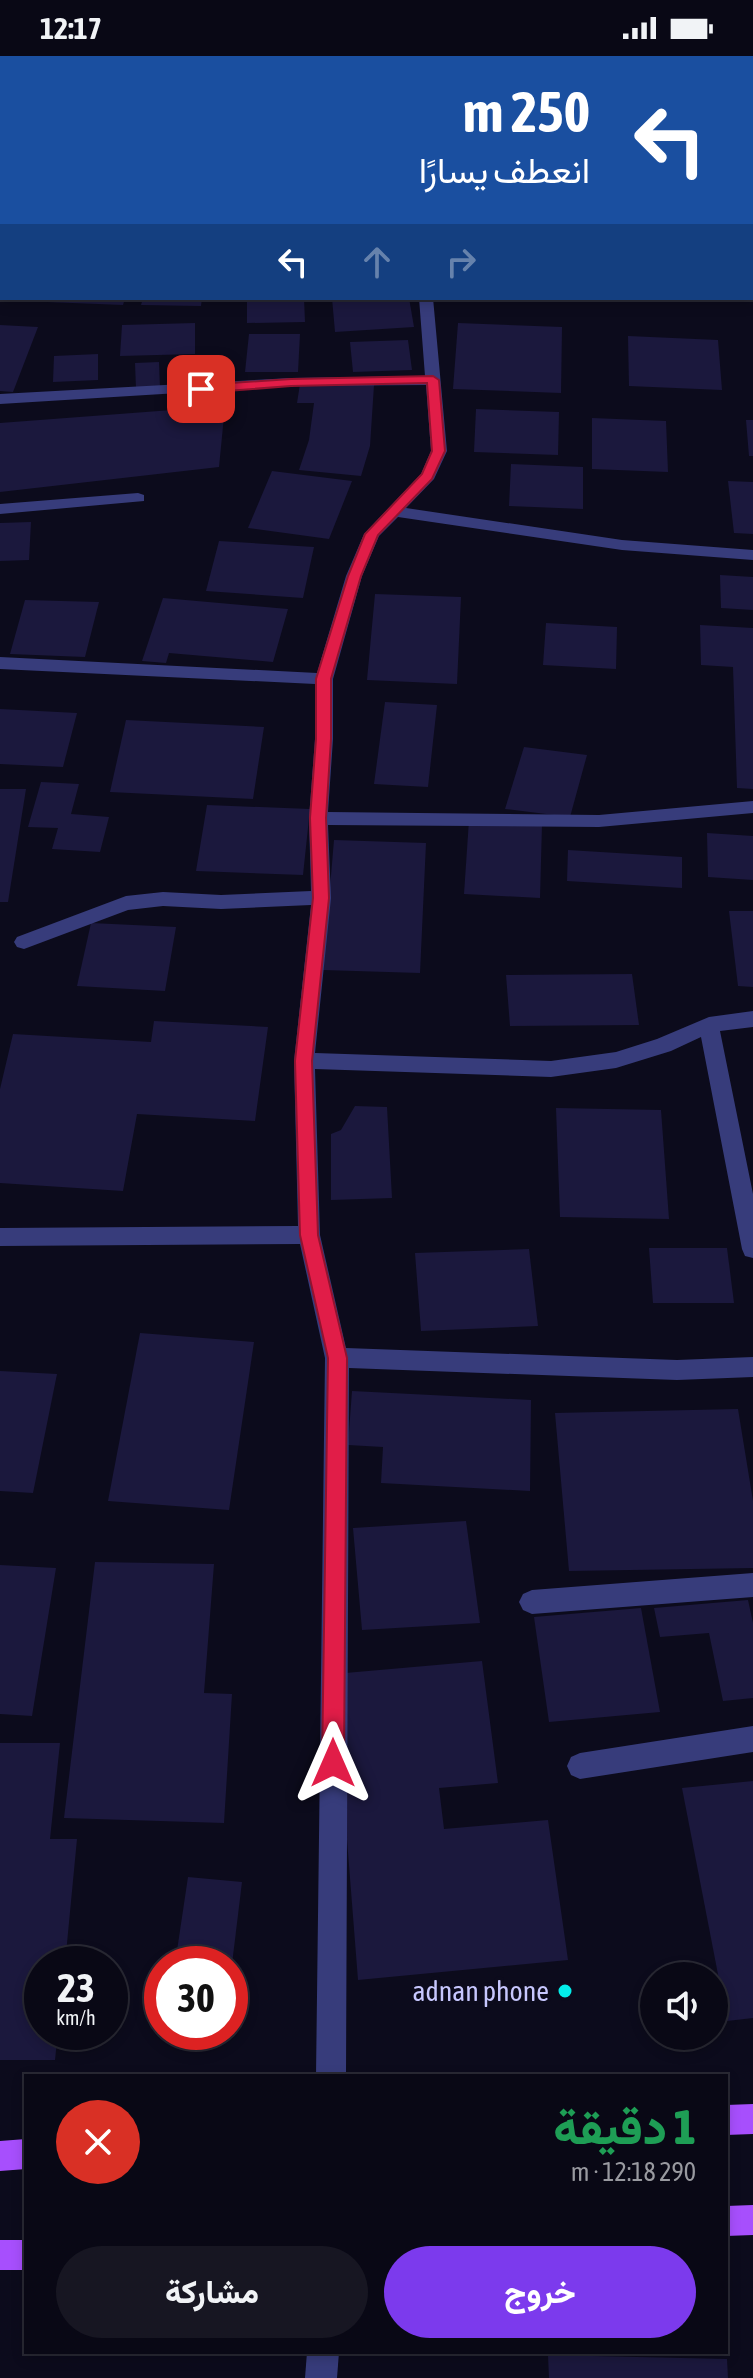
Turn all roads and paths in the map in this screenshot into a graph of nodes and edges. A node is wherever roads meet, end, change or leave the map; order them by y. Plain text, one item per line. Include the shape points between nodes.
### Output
1 (426, 300) edge
2 (433, 380) junction
3 (0, 399) edge
4 (138, 498) dead end
5 (0, 509) edge
6 (392, 511) junction
7 (753, 555) edge
8 (0, 663) edge
9 (324, 679) junction
10 (753, 807) edge
11 (318, 818) junction
12 (321, 898) junction
13 (24, 942) dead end
14 (753, 1019) edge
15 (709, 1025) junction
16 (304, 1061) junction
17 (309, 1235) junction
18 (0, 1237) edge
19 (753, 1249) edge
20 (337, 1358) junction
21 (753, 1367) edge
22 (753, 1585) edge
23 (532, 1602) dead end
24 (753, 1739) edge
25 (580, 1766) dead end
26 (331, 2074) edge
27 (753, 2119) edge
28 (728, 2120) edge
29 (24, 2154) edge
30 (0, 2156) edge
31 (753, 2220) edge
32 (728, 2221) edge
33 (0, 2255) edge
34 (24, 2255) edge
35 (323, 2354) edge
36 (321, 2378) edge

1 - 2 street
2 - 3 street via 291,382
2 - 6 street via 439,451 428,476
4 - 5 street
6 - 7 street via 622,545
6 - 9 street via 372,534 354,576
8 - 9 street
9 - 11 street
10 - 11 street via 599,821
11 - 12 street
12 - 13 street via 126,903
12 - 16 street
14 - 15 street
15 - 16 street via 616,1060 551,1069
15 - 19 street
16 - 17 street
17 - 18 street
17 - 20 street
20 - 21 street via 677,1370
20 - 26 street
22 - 23 street
24 - 25 street
27 - 28 main road
29 - 30 main road
31 - 32 main road
33 - 34 main road
35 - 36 street

